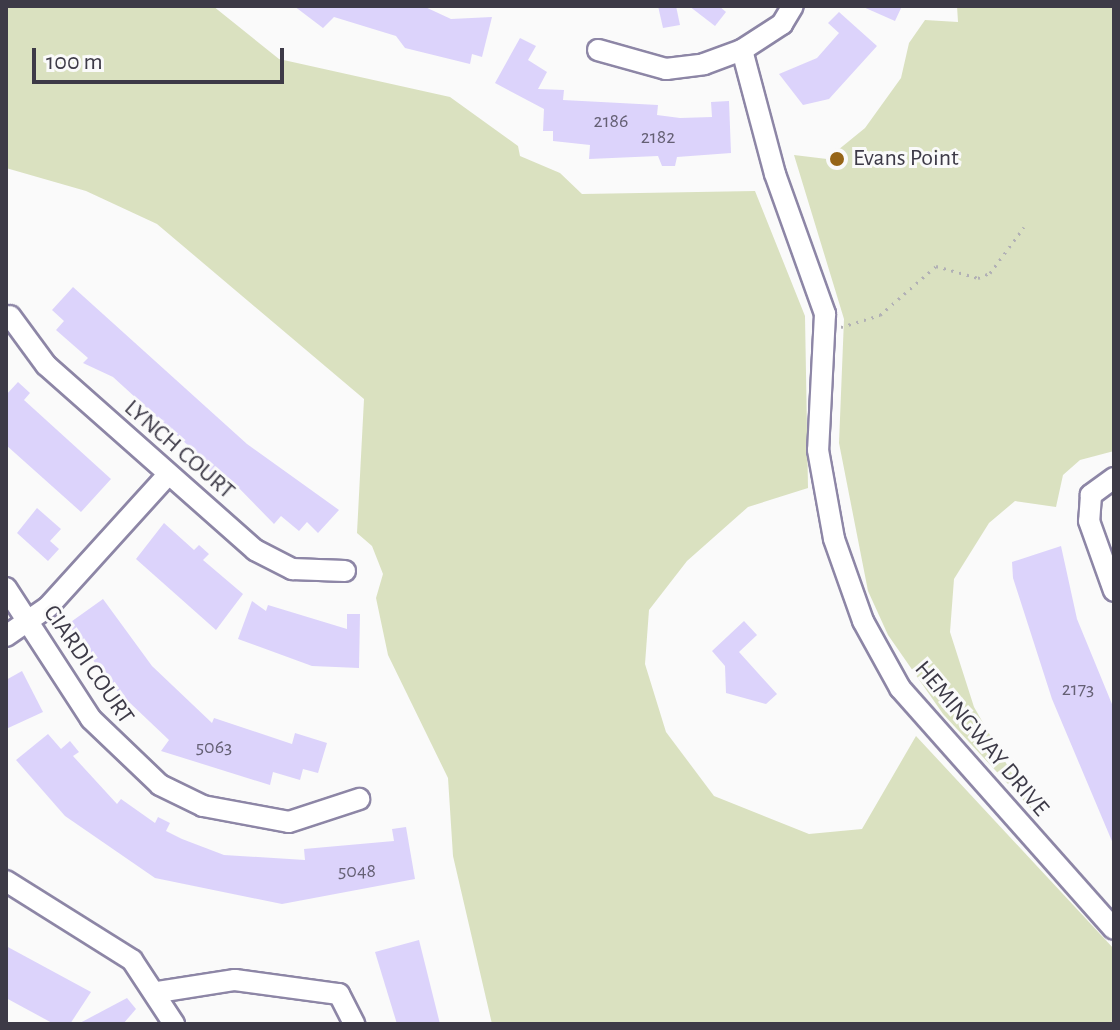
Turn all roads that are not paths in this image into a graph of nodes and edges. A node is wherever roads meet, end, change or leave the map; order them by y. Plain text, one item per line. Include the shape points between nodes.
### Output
1 (793, 6) edge
2 (598, 50) dead end
3 (742, 50) junction
4 (10, 316) dead end
5 (166, 477) junction
6 (1114, 478) edge
7 (345, 571) dead end
8 (6, 588) edge
9 (1114, 591) edge
10 (27, 625) junction
11 (6, 636) edge
12 (359, 799) dead end
13 (6, 881) edge
14 (1114, 929) edge
15 (158, 992) junction
16 (174, 1024) edge
17 (354, 1024) edge

1 - 3 street via 782,24
2 - 3 street via 666,69
3 - 14 street, HEMINGWAY DRIVE via 775,174 825,314 818,450 834,539 863,621 900,688
4 - 5 street, LYNCH COURT via 46,365
5 - 7 street, LYNCH COURT via 255,550 292,569
5 - 10 street
6 - 9 street via 1091,495 1089,521
8 - 10 street, CIARDI COURT
10 - 11 street
10 - 12 street, CIARDI COURT via 91,719 160,785 203,806 289,822
13 - 15 street via 132,960
15 - 16 street
15 - 17 street via 235,980 339,994

